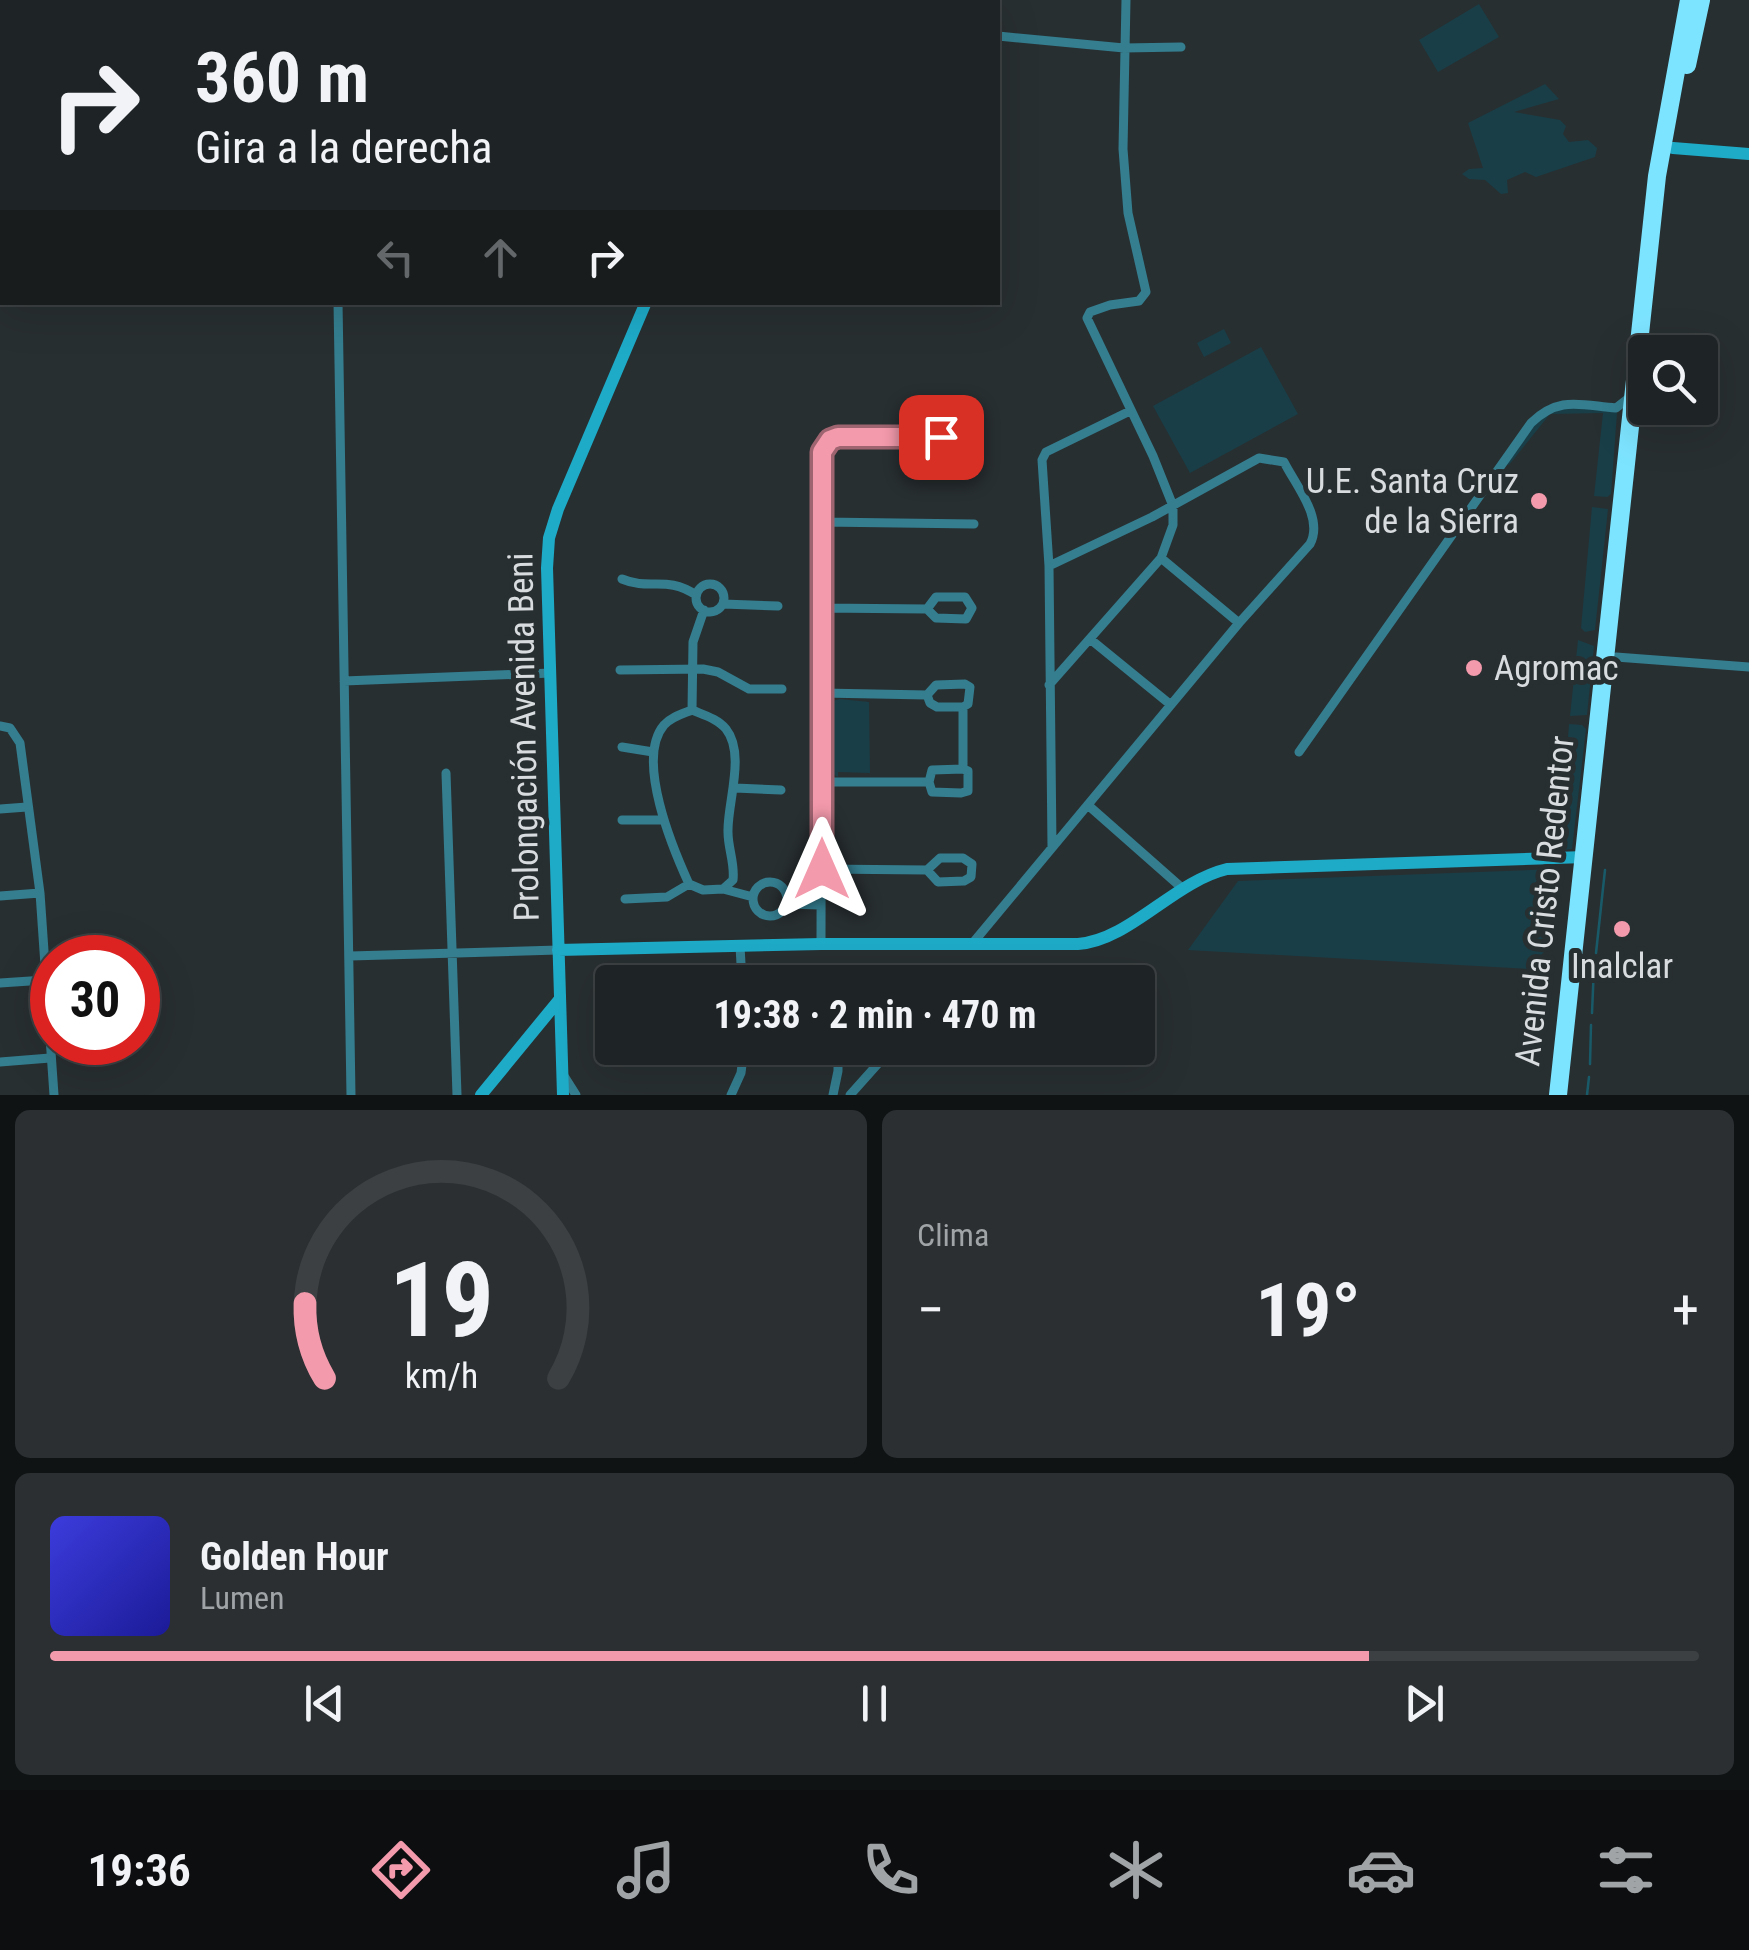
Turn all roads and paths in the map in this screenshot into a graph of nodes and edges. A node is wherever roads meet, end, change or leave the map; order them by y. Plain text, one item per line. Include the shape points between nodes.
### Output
1 (1126, 0) edge
2 (1689, 0) edge
3 (1702, 0) edge
4 (1000, 36) edge
5 (1181, 47) dead end
6 (1124, 48) junction
7 (1672, 148) junction
8 (1749, 154) edge
9 (338, 305) edge
10 (645, 305) edge
11 (1644, 335) edge
12 (1652, 335) edge
13 (1628, 400) edge
14 (1616, 408) junction
15 (1130, 411) junction
16 (1633, 425) edge
17 (1637, 425) edge
18 (967, 436) dead end
19 (1630, 438) junction
20 (1173, 506) junction
21 (823, 522) junction
22 (974, 524) dead end
23 (1161, 558) junction
24 (1049, 566) junction
25 (622, 579) dead end
26 (696, 595) junction
27 (723, 604) junction
28 (778, 606) dead end
29 (822, 608) junction
30 (704, 610) junction
31 (928, 610) junction
32 (1240, 623) junction
33 (1090, 640) junction
34 (1616, 657) junction
35 (1749, 667) edge
36 (690, 669) junction
37 (620, 670) dead end
38 (551, 673) junction
39 (344, 680) junction
40 (1049, 685) junction
41 (782, 689) dead end
42 (822, 693) junction
43 (927, 695) junction
44 (1171, 704) junction
45 (962, 706) junction
46 (692, 710) junction
47 (5, 727) edge
48 (622, 746) dead end
49 (653, 752) junction
50 (1299, 752) dead end
51 (963, 769) junction
52 (446, 773) dead end
53 (822, 782) junction
54 (929, 782) junction
55 (735, 788) junction
56 (781, 790) dead end
57 (1089, 806) junction
58 (27, 807) junction
59 (0, 809) edge
60 (622, 820) dead end
61 (662, 820) junction
62 (1052, 847) junction
63 (1584, 857) junction
64 (822, 869) junction
65 (928, 870) junction
66 (733, 880) junction
67 (689, 884) junction
68 (1182, 888) junction
69 (723, 889) junction
70 (755, 892) junction
71 (40, 893) junction
72 (820, 893) junction
73 (0, 896) edge
74 (786, 898) junction
75 (625, 899) dead end
76 (821, 905) junction
77 (42, 935) edge
78 (821, 944) junction
79 (972, 944) junction
80 (740, 946) junction
81 (558, 950) junction
82 (450, 954) junction
83 (350, 956) junction
84 (741, 965) edge
85 (30, 981) edge
86 (0, 983) edge
87 (559, 1000) junction
88 (30, 1060) edge
89 (0, 1062) edge
90 (51, 1065) edge
91 (742, 1065) edge
92 (838, 1065) edge
93 (877, 1065) edge
94 (562, 1073) junction
95 (54, 1095) edge
96 (351, 1095) edge
97 (457, 1095) edge
98 (481, 1095) edge
99 (562, 1095) edge
100 (576, 1095) edge
101 (730, 1095) edge
102 (832, 1095) edge
103 (850, 1095) edge
104 (1558, 1095) edge
105 (1568, 1095) edge

1 - 6 street
2 - 11 highway, Avenida Cristo Redentor via 1657,176
3 - 7 highway
4 - 6 street
5 - 6 street
6 - 15 street via 1128,213 1146,292 1139,301 1110,304 1087,318
7 - 8 street
7 - 12 highway
9 - 39 street
10 - 38 street, Prolongación Avenida Beni via 550,538
13 - 14 street
14 - 19 street
14 - 50 street via 1547,407 1531,423
15 - 20 street
15 - 24 street via 1046,452
16 - 19 highway, Avenida Cristo Redentor
17 - 34 highway, Avenida Cristo Redentor
18 - 21 street via 830,440 822,452
19 - 63 highway, Avenida Cristo Redentor
20 - 23 street
20 - 24 street
20 - 32 street via 1259,458 1284,462 1316,533
21 - 22 street
21 - 29 street
23 - 32 street
23 - 33 street
24 - 40 street
25 - 26 street via 678,584
26 - 27 street via 700,586 714,584 724,594
26 - 30 street
27 - 28 street
27 - 30 street
29 - 31 street
29 - 42 street
30 - 36 street
31 - 31 street via 936,618 966,619 972,608 965,598 936,598
32 - 44 street
33 - 40 street
33 - 44 street
34 - 35 street
34 - 105 highway, Avenida Cristo Redentor
36 - 37 street
36 - 41 street via 718,672 749,689
36 - 46 street
38 - 39 street
38 - 81 street, Prolongación Avenida Beni
39 - 83 street
40 - 62 street
42 - 43 street
42 - 53 street
43 - 45 street via 938,707
43 - 45 street via 936,685 964,684 970,695
44 - 57 street
45 - 51 street
46 - 49 street via 661,728
46 - 55 street via 729,731
47 - 58 street via 20,743
48 - 49 street
49 - 61 street
51 - 54 street via 932,770
51 - 54 street via 970,781 961,794 932,792
52 - 82 street
53 - 54 street
53 - 64 street
55 - 56 street
55 - 66 street via 728,832
57 - 62 street
57 - 68 street
58 - 59 street
58 - 71 street
60 - 61 street
61 - 67 street
62 - 79 street
63 - 68 street via 1227,869
63 - 104 highway, Avenida Cristo Redentor
64 - 65 street
64 - 72 street
65 - 65 street via 938,882 964,882 972,864 940,858
66 - 69 street
66 - 70 street
67 - 69 street
67 - 75 street via 667,897
68 - 79 street via 1097,942
69 - 70 street
70 - 74 street via 773,882
70 - 74 street via 755,908 769,916 780,913
71 - 73 street
71 - 77 street
72 - 74 street
72 - 76 street
74 - 76 street
76 - 78 street
78 - 79 street
78 - 80 street
80 - 81 street
80 - 84 street
81 - 82 street
81 - 87 street, Prolongación Avenida Beni
82 - 83 street
82 - 97 street
83 - 96 street
85 - 86 street
87 - 94 street
87 - 98 street
88 - 89 street
90 - 95 street
91 - 101 street
92 - 102 street
93 - 103 street
94 - 99 street
94 - 100 street

